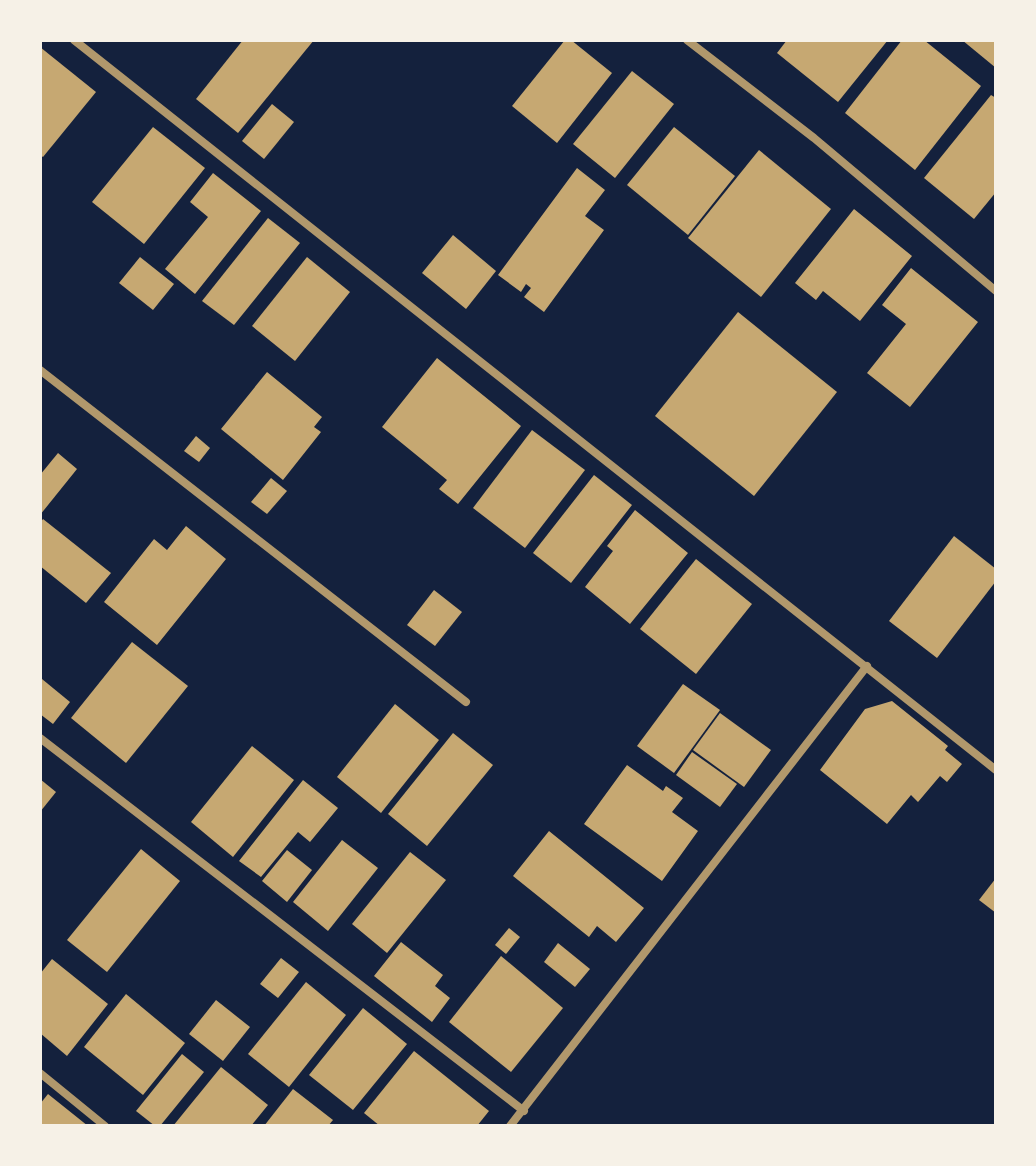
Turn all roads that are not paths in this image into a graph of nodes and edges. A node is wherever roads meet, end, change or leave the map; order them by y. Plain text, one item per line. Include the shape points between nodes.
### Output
1 (74, 40) edge
2 (687, 40) edge
3 (996, 291) edge
4 (40, 370) edge
5 (867, 666) junction
6 (466, 702) dead end
7 (40, 738) edge
8 (996, 770) edge
9 (40, 1073) edge
10 (524, 1111) junction
11 (105, 1126) edge
12 (510, 1126) edge

1 - 5 street
2 - 3 street via 814,138
4 - 6 street
5 - 8 street
5 - 10 street
7 - 10 street
9 - 11 street
10 - 12 street

